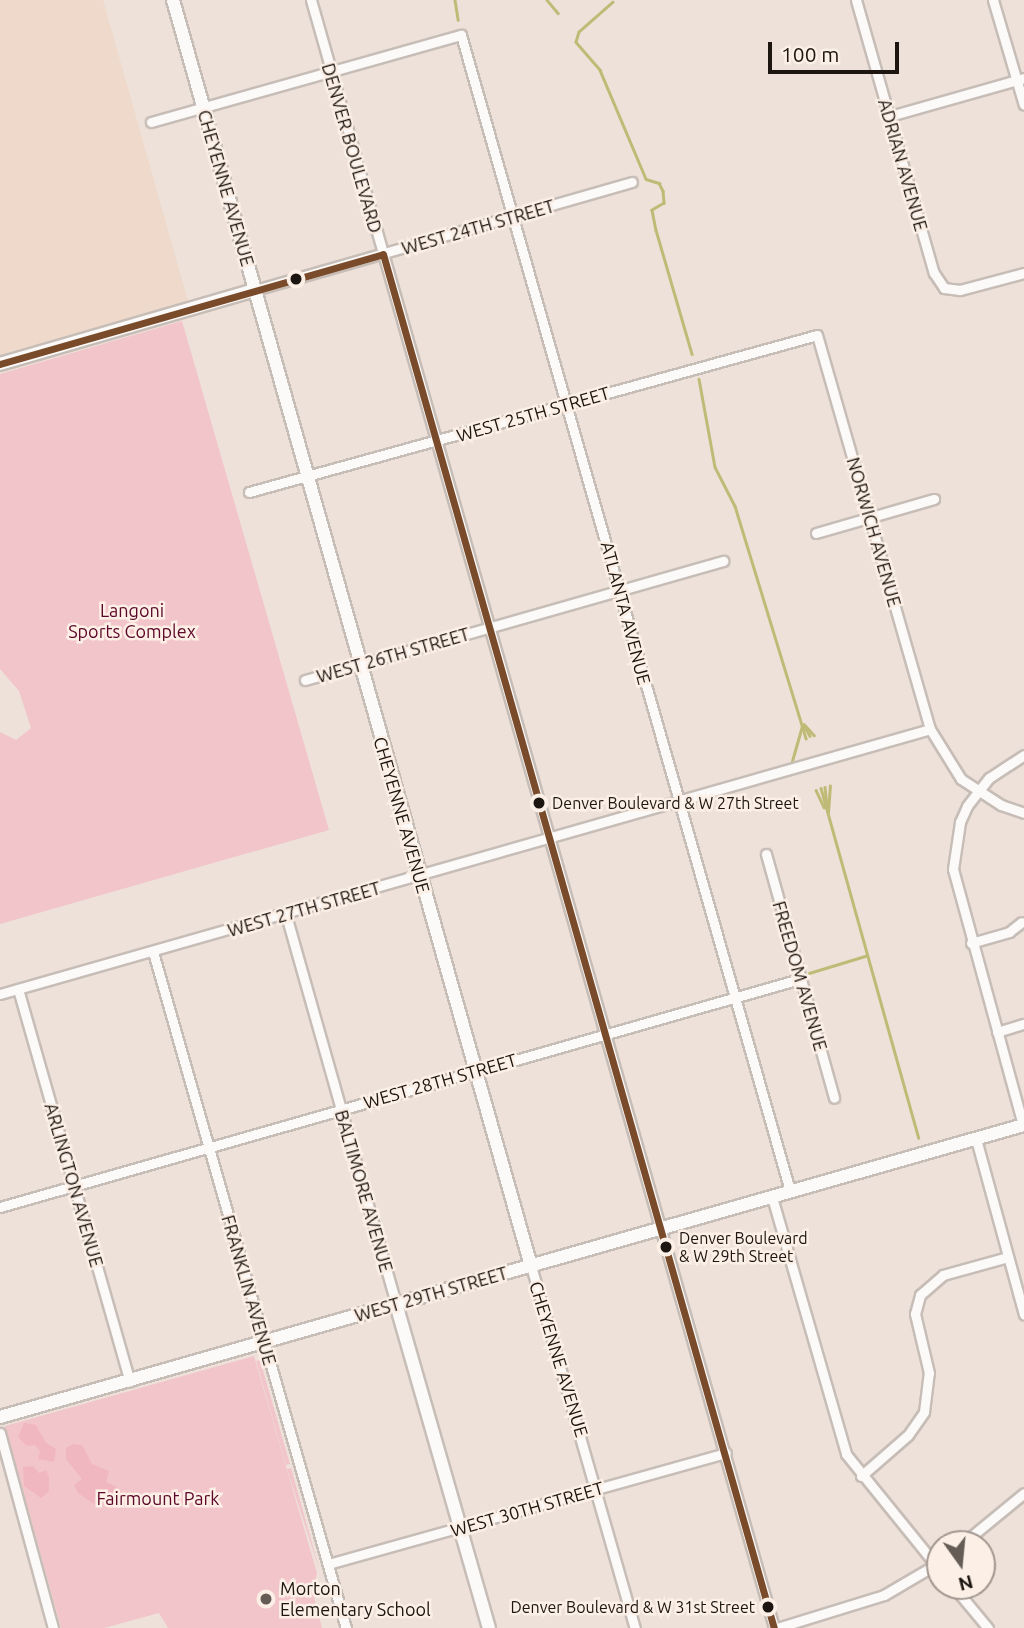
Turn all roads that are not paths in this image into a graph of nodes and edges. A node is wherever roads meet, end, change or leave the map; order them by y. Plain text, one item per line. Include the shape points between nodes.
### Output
1 (173, 0) edge
2 (311, 0) edge
3 (856, 0) edge
4 (993, 0) edge
5 (330, 71) junction
6 (1020, 79) edge
7 (1024, 105) edge
8 (204, 107) junction
9 (890, 116) junction
10 (151, 122) dead end
11 (632, 182) dead end
12 (512, 218) junction
13 (383, 254) junction
14 (1024, 272) edge
15 (255, 290) junction
16 (817, 335) joint
17 (0, 364) edge
18 (567, 405) junction
19 (436, 442) junction
20 (307, 476) junction
21 (249, 492) dead end
22 (934, 499) dead end
23 (871, 517) junction
24 (816, 533) dead end
25 (723, 561) dead end
26 (619, 591) junction
27 (492, 626) junction
28 (360, 664) junction
29 (305, 680) dead end
30 (930, 729) junction
31 (1024, 755) edge
32 (978, 792) junction
33 (678, 803) junction
34 (1024, 813) edge
35 (549, 840) junction
36 (766, 854) dead end
37 (419, 877) junction
38 (286, 915) junction
39 (1022, 922) dead end
40 (971, 943) junction
41 (153, 952) junction
42 (800, 979) junction
43 (18, 989) junction
44 (0, 994) edge
45 (735, 998) junction
46 (1024, 1024) edge
47 (997, 1032) junction
48 (605, 1035) junction
49 (475, 1071) junction
50 (834, 1098) dead end
51 (341, 1110) junction
52 (1023, 1125) edge
53 (976, 1139) junction
54 (208, 1148) junction
55 (74, 1185) junction
56 (790, 1191) junction
57 (772, 1197) junction
58 (0, 1207) edge
59 (660, 1229) junction
60 (1007, 1257) junction
61 (531, 1266) junction
62 (396, 1304) junction
63 (1024, 1315) edge
64 (264, 1342) junction
65 (130, 1381) junction
66 (0, 1417) edge
67 (0, 1433) edge
68 (726, 1453) junction
69 (861, 1476) junction
70 (597, 1489) junction
71 (1024, 1493) edge
72 (461, 1528) junction
73 (979, 1530) edge
74 (926, 1551) edge
75 (328, 1564) junction
76 (926, 1573) edge
77 (965, 1600) edge
78 (53, 1628) edge
79 (346, 1628) edge
80 (489, 1628) edge
81 (635, 1628) edge
82 (776, 1628) edge
83 (988, 1628) edge

1 - 8 street, CHEYENNE AVENUE
2 - 5 street, DENVER BOULEVARD
3 - 9 street, ADRIAN AVENUE
4 - 6 street
5 - 8 street
5 - 12 street, ATLANTA AVENUE via 461,35
5 - 13 street, DENVER BOULEVARD
6 - 7 street
6 - 9 street
8 - 10 street
8 - 15 street, CHEYENNE AVENUE
9 - 14 street, ADRIAN AVENUE via 933,273 944,288 960,290
11 - 12 street, WEST 24TH STREET
12 - 13 street, WEST 24TH STREET
12 - 18 street, ATLANTA AVENUE
13 - 15 street, WEST 24TH STREET
13 - 19 street, DENVER BOULEVARD
15 - 17 street, WEST 24TH STREET
15 - 20 street, CHEYENNE AVENUE
16 - 18 street, WEST 25TH STREET
16 - 23 street, NORWICH AVENUE
18 - 19 street, WEST 25TH STREET
18 - 26 street, ATLANTA AVENUE
19 - 20 street, WEST 25TH STREET
19 - 27 street, DENVER BOULEVARD
20 - 21 street, WEST 25TH STREET
20 - 28 street, CHEYENNE AVENUE
22 - 23 street
23 - 24 street
23 - 30 street, NORWICH AVENUE
25 - 26 street, WEST 26TH STREET
26 - 27 street, WEST 26TH STREET
26 - 33 street, ATLANTA AVENUE
27 - 28 street, WEST 26TH STREET
27 - 35 street, DENVER BOULEVARD
28 - 29 street, WEST 26TH STREET
28 - 37 street, CHEYENNE AVENUE
30 - 32 street, NORWICH AVENUE via 954,770
30 - 33 street, WEST 27TH STREET
31 - 32 street via 999,770
32 - 34 street, NORWICH AVENUE
32 - 40 street via 960,822 954,852 955,884
33 - 35 street, WEST 27TH STREET
33 - 45 street, ATLANTA AVENUE
35 - 37 street, WEST 27TH STREET
35 - 48 street, DENVER BOULEVARD
36 - 42 street, FREEDOM AVENUE
37 - 38 street, WEST 27TH STREET
37 - 49 street, CHEYENNE AVENUE
38 - 41 street, WEST 27TH STREET
38 - 51 street, BALTIMORE AVENUE
39 - 40 street via 1009,932
40 - 47 street
41 - 43 street, WEST 27TH STREET
41 - 54 street, FRANKLIN AVENUE
42 - 45 street, WEST 28TH STREET
42 - 50 street, FREEDOM AVENUE
43 - 44 street, WEST 27TH STREET
43 - 55 street, ARLINGTON AVENUE
45 - 48 street, WEST 28TH STREET
45 - 56 street, ATLANTA AVENUE
46 - 47 street
47 - 52 street
48 - 49 street, WEST 28TH STREET
48 - 59 street, DENVER BOULEVARD
49 - 51 street, WEST 28TH STREET
49 - 61 street, CHEYENNE AVENUE
51 - 54 street, WEST 28TH STREET
51 - 62 street, BALTIMORE AVENUE
52 - 53 street, WEST 29TH STREET
53 - 56 street, WEST 29TH STREET
53 - 60 street
54 - 55 street, WEST 28TH STREET
54 - 64 street, FRANKLIN AVENUE
55 - 58 street, WEST 28TH STREET
55 - 65 street, ARLINGTON AVENUE
56 - 57 street, WEST 29TH STREET
57 - 59 street, WEST 29TH STREET
57 - 69 street via 838,1433
59 - 61 street, WEST 29TH STREET
59 - 68 street, DENVER BOULEVARD
60 - 63 street
60 - 69 street via 943,1275 920,1295 915,1314 929,1373 924,1412 908,1435
61 - 62 street, WEST 29TH STREET
61 - 70 street, CHEYENNE AVENUE
62 - 64 street, WEST 29TH STREET
62 - 72 street, BALTIMORE AVENUE
64 - 65 street, WEST 29TH STREET
64 - 75 street, FRANKLIN AVENUE
65 - 66 street, WEST 29TH STREET
67 - 78 street
68 - 70 street, WEST 30TH STREET
68 - 82 street, DENVER BOULEVARD
69 - 74 street
70 - 72 street, WEST 30TH STREET
70 - 81 street, CHEYENNE AVENUE
71 - 73 street
72 - 75 street, WEST 30TH STREET
72 - 80 street, BALTIMORE AVENUE
75 - 79 street, FRANKLIN AVENUE
76 - 82 street via 884,1594
77 - 83 street

